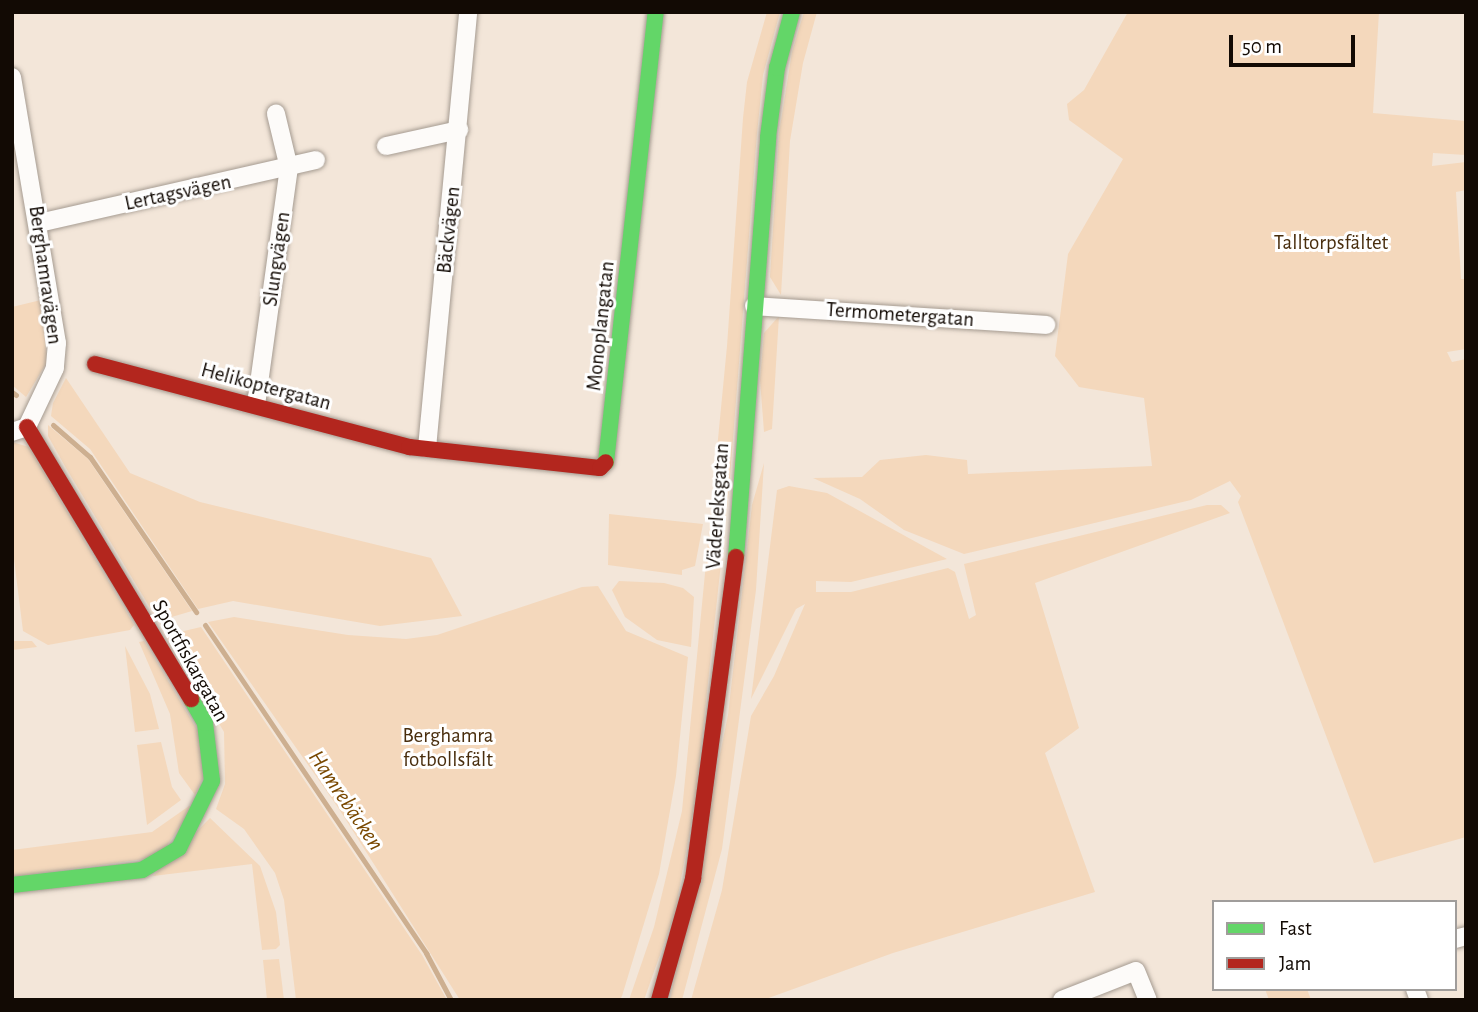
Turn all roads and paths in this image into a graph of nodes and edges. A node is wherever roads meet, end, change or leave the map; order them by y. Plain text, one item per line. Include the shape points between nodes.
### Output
1 (468, 12) edge
2 (656, 12) edge
3 (792, 12) edge
4 (12, 77) edge
5 (275, 114) dead end
6 (459, 130) junction
7 (386, 146) dead end
8 (316, 160) dead end
9 (289, 168) junction
10 (39, 223) junction
11 (754, 306) junction
12 (1046, 325) dead end
13 (95, 364) dead end
14 (256, 405) junction
15 (19, 429) edge
16 (427, 448) junction
17 (12, 885) edge
18 (659, 1000) edge
19 (1062, 1000) edge
20 (1148, 1000) edge

1 - 6 street, Bäckvägen
2 - 16 street, Monoplangatan via 607,461 590,469
3 - 11 street, Väderleksgatan via 777,68 768,137
4 - 10 street, Berghamravägen
5 - 9 street, Slungvägen
6 - 7 street
6 - 16 street, Bäckvägen
8 - 9 street, Lertagsvägen
9 - 10 street, Lertagsvägen
9 - 14 street, Slungvägen
10 - 15 street, Berghamravägen via 57,343 55,368
11 - 12 street, Termometergatan
11 - 18 street, Väderleksgatan via 734,578 708,785 693,879
13 - 14 street, Helikoptergatan
14 - 16 street, Helikoptergatan
15 - 17 street, Sportfiskargatan via 205,723 212,781 191,831 179,848 158,863 142,870
19 - 20 street via 1136,971

